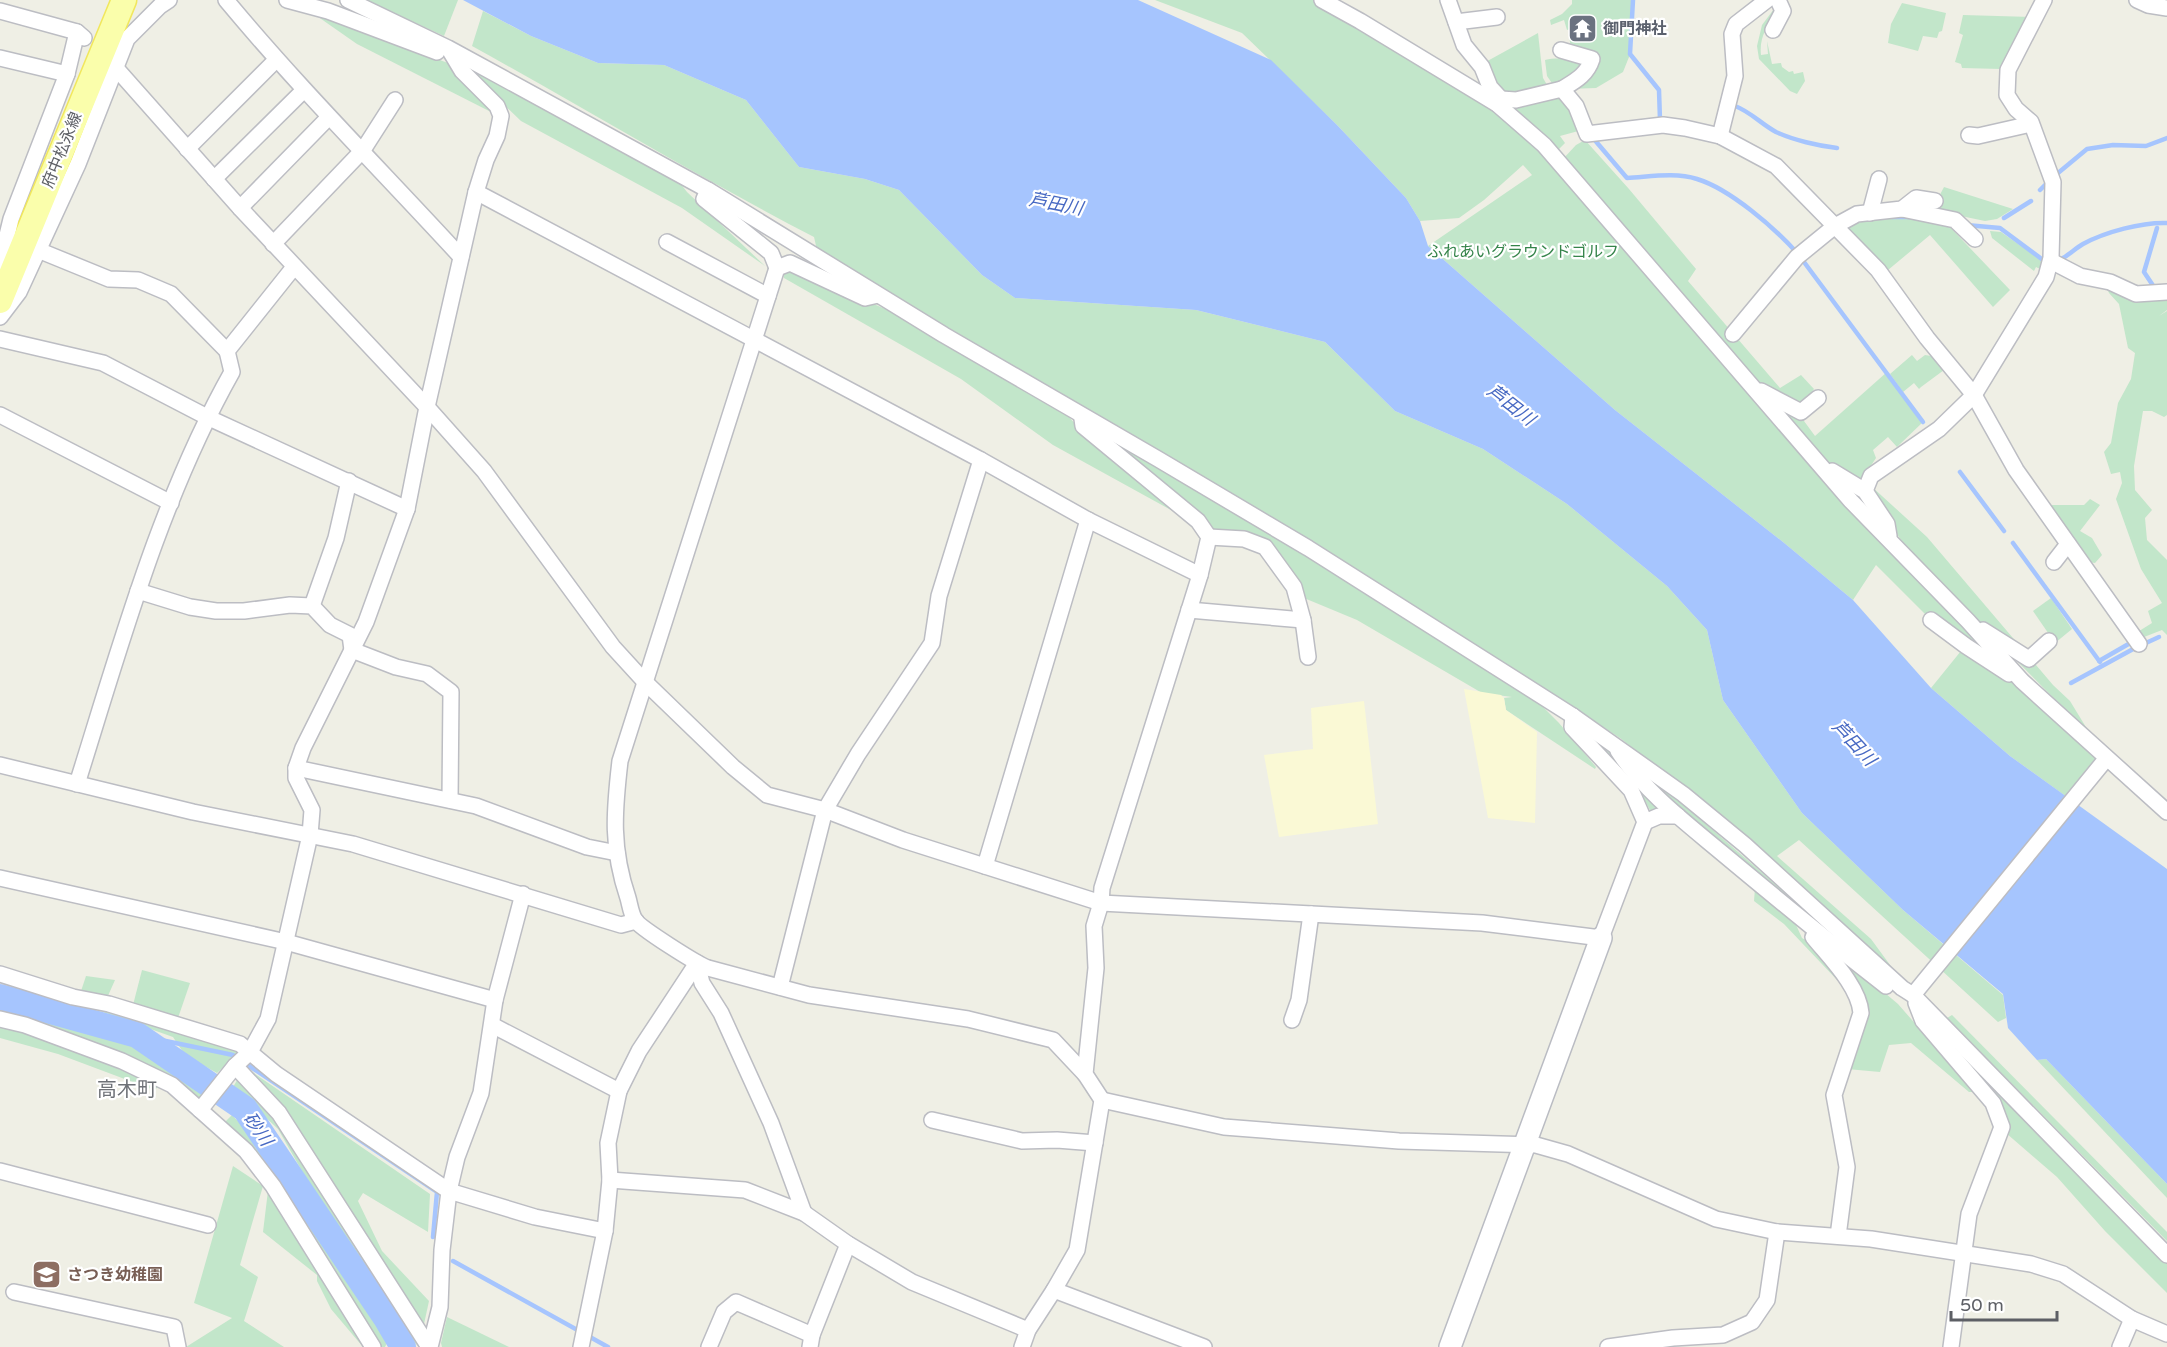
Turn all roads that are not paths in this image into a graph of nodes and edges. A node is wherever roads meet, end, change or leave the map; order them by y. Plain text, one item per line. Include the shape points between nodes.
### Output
1 (124, 0) edge
2 (170, 0) edge
3 (226, 0) edge
4 (287, 0) edge
5 (348, 0) edge
6 (1322, 0) edge
7 (1448, 0) edge
8 (1767, 0) edge
9 (1778, 0) edge
10 (2044, 0) edge
11 (2137, 0) edge
12 (2167, 8) edge
13 (0, 11) edge
14 (1497, 17) dead end
15 (1456, 22) junction
16 (1773, 30) dead end
17 (448, 48) junction
18 (1561, 50) dead end
19 (0, 58) edge
20 (276, 60) junction
21 (111, 63) junction
22 (67, 74) junction
23 (304, 90) junction
24 (1562, 90) junction
25 (395, 100) dead end
26 (1499, 102) junction
27 (329, 117) junction
28 (2031, 124) junction
29 (1968, 135) dead end
30 (1720, 136) junction
31 (187, 149) junction
32 (363, 150) junction
33 (214, 179) junction
34 (1879, 179) dead end
35 (708, 190) junction
36 (476, 192) junction
37 (1935, 201) dead end
38 (240, 208) junction
39 (1902, 209) junction
40 (1870, 213) junction
41 (6, 216) edge
42 (1835, 226) junction
43 (1975, 239) dead end
44 (667, 242) dead end
45 (273, 244) junction
46 (38, 250) junction
47 (461, 257) junction
48 (2051, 261) junction
49 (0, 264) edge
50 (294, 267) junction
51 (777, 268) junction
52 (2167, 292) edge
53 (879, 295) junction
54 (768, 296) junction
55 (0, 301) edge
56 (0, 317) edge
57 (1733, 334) dead end
58 (0, 339) edge
59 (754, 339) junction
60 (227, 351) junction
61 (1753, 387) junction
62 (1974, 395) junction
63 (1818, 398) dead end
64 (427, 407) junction
65 (0, 415) edge
66 (1082, 416) junction
67 (207, 417) junction
68 (981, 460) junction
69 (1826, 471) junction
70 (349, 481) junction
71 (1865, 491) junction
72 (171, 503) junction
73 (407, 508) junction
74 (1088, 520) junction
75 (1209, 537) junction
76 (1891, 542) junction
77 (2068, 544) junction
78 (2054, 562) dead end
79 (1200, 575) junction
80 (138, 591) junction
81 (312, 606) junction
82 (1189, 610) junction
83 (1303, 620) junction
84 (1931, 620) dead end
85 (1968, 621) junction
86 (2049, 641) dead end
87 (2139, 644) dead end
88 (352, 650) junction
89 (1308, 657) dead end
90 (2022, 681) junction
91 (645, 682) junction
92 (1573, 716) junction
93 (1612, 742) junction
94 (2103, 764) junction
95 (0, 765) edge
96 (296, 768) junction
97 (76, 784) junction
98 (450, 800) junction
99 (825, 810) junction
100 (2167, 812) edge
101 (1678, 816) junction
102 (1645, 822) junction
103 (310, 835) junction
104 (617, 853) junction
105 (985, 866) junction
106 (0, 878) edge
107 (524, 894) junction
108 (1101, 903) junction
109 (1311, 914) junction
110 (636, 921) junction
111 (1814, 930) junction
112 (1601, 938) junction
113 (285, 942) junction
114 (697, 963) junction
115 (0, 974) edge
116 (780, 987) junction
117 (1916, 990) junction
118 (495, 1000) junction
119 (0, 1019) edge
120 (1292, 1020) dead end
121 (492, 1025) junction
122 (250, 1052) junction
123 (235, 1066) junction
124 (1085, 1074) junction
125 (619, 1091) junction
126 (1102, 1100) junction
127 (200, 1110) junction
128 (932, 1120) dead end
129 (1095, 1143) junction
130 (1526, 1143) junction
131 (0, 1171) edge
132 (610, 1180) junction
133 (449, 1191) junction
134 (804, 1213) junction
135 (208, 1225) dead end
136 (605, 1231) junction
137 (1777, 1232) junction
138 (1838, 1236) junction
139 (848, 1244) junction
140 (1963, 1253) junction
141 (2167, 1255) edge
142 (1054, 1290) junction
143 (14, 1292) dead end
144 (2133, 1319) junction
145 (1028, 1330) junction
146 (2167, 1334) edge
147 (811, 1341) edge
148 (582, 1345) edge
149 (1199, 1346) edge
150 (178, 1347) edge
151 (373, 1347) edge
152 (430, 1347) edge
153 (709, 1347) edge
154 (1022, 1347) edge
155 (1450, 1347) edge
156 (1608, 1347) edge
157 (1951, 1347) edge
158 (2120, 1347) edge

1 - 55 main road, 府中松永線
2 - 21 street via 127,39
3 - 20 street
4 - 17 street via 328,11 437,52
5 - 17 street
6 - 26 street
7 - 15 street
8 - 30 street via 1736,24 1732,34 1734,76
9 - 16 street via 1783,11
10 - 28 street via 2008,70 2007,95
11 - 12 street
13 - 22 street via 81,35
14 - 15 street
15 - 26 street via 1464,45 1482,67
17 - 35 street
17 - 36 street via 462,71 497,106 501,116
18 - 24 street via 1592,59 1581,78
19 - 22 street
20 - 23 street
20 - 31 street
21 - 31 street
21 - 46 street via 78,164
22 - 41 street
23 - 27 street
23 - 33 street
24 - 26 street
24 - 30 street via 1576,106 1587,134 1663,125
25 - 32 street
26 - 61 street via 1544,145
27 - 32 street
27 - 38 street
28 - 29 street
28 - 48 street via 2053,182
30 - 42 street via 1776,166
31 - 33 street
32 - 45 street
32 - 47 street
33 - 38 street
34 - 40 street
35 - 51 street via 704,199 771,253
35 - 53 street
36 - 47 street
36 - 59 street
37 - 39 street via 1916,198
38 - 45 street
39 - 40 street
39 - 43 street via 1955,220
40 - 42 street via 1857,214
41 - 49 street
42 - 57 street via 1797,257
42 - 62 street via 1878,270
44 - 54 street
45 - 50 street
46 - 56 street via 19,292
46 - 60 street via 109,279 138,280 171,294
47 - 64 street
48 - 52 street via 2080,276 2110,282 2136,294
48 - 62 street via 2046,277
50 - 60 street
50 - 64 street
51 - 53 street via 790,262 866,298
51 - 54 street
53 - 66 street
54 - 59 street
58 - 67 street via 103,363
59 - 68 street
59 - 91 street
60 - 67 street via 232,372
61 - 63 street via 1801,412
61 - 69 street
62 - 71 street via 1939,429 1871,476
62 - 77 street via 2011,462
64 - 73 street
64 - 91 street via 484,471 613,648
65 - 72 street
66 - 75 street via 1083,426 1198,521
66 - 92 street via 1308,548
67 - 70 street
67 - 72 street
68 - 74 street
68 - 99 street via 939,596 933,643
69 - 71 street via 1831,470
69 - 76 street
70 - 73 street
70 - 81 street via 336,538
71 - 76 street via 1887,524
72 - 80 street
73 - 88 street
74 - 79 street
74 - 105 street
75 - 79 street
75 - 83 street via 1244,539 1265,547 1293,587
76 - 85 street
77 - 78 street
77 - 87 street
79 - 82 street
80 - 81 street via 216,611
80 - 97 street
81 - 88 street via 330,625 350,635
82 - 83 street
82 - 108 street via 1102,888
83 - 89 street
84 - 90 street
85 - 86 street via 2029,659
85 - 90 street
88 - 96 street
88 - 98 street via 427,674 451,692
90 - 94 street
91 - 99 street via 767,795
91 - 104 street via 620,761 614,811
92 - 93 street
92 - 102 street via 1572,727 1631,790
93 - 101 street via 1632,772
93 - 117 street via 1745,845 1902,988
94 - 100 street
94 - 117 street
95 - 97 street
96 - 98 street
96 - 103 street via 296,778 312,810
97 - 103 street
98 - 104 street via 587,847
99 - 105 street
99 - 116 street
101 - 102 street via 1659,816
101 - 111 street
102 - 112 street
103 - 107 street
103 - 113 street
104 - 110 street
105 - 108 street
106 - 113 street
107 - 110 street via 621,925
107 - 118 street
108 - 109 street
108 - 124 street via 1094,926 1096,968
109 - 112 street via 1482,923
109 - 120 street via 1299,1000
110 - 114 street
111 - 117 street via 1897,994
111 - 138 street via 1811,934 1853,988 1861,1013 1834,1095 1847,1167
112 - 130 street
113 - 118 street
113 - 122 street via 268,1019
114 - 116 street
114 - 125 street via 639,1051
114 - 134 street via 702,983 721,1013 771,1123
115 - 122 street via 194,1029 240,1044
116 - 124 street via 809,995 968,1019 1053,1040
117 - 140 street via 1923,1021 1993,1103 2002,1126 1969,1214
117 - 141 street
118 - 121 street
119 - 127 street via 122,1061 172,1085
121 - 125 street
121 - 133 street via 481,1092
122 - 123 street
122 - 133 street via 276,1074
123 - 127 street
123 - 152 street via 279,1113
124 - 126 street
125 - 132 street via 608,1143
126 - 129 street
126 - 130 street via 1224,1127 1399,1141
127 - 151 street via 246,1151 273,1186
128 - 129 street via 1022,1141
129 - 142 street via 1077,1250
130 - 137 street via 1568,1154 1716,1219
130 - 155 street
131 - 135 street
132 - 134 street via 745,1190
132 - 136 street
133 - 136 street via 535,1217
133 - 152 street via 440,1307
134 - 139 street
136 - 148 street
137 - 138 street
137 - 156 street via 1767,1300 1752,1322 1723,1335
138 - 140 street
139 - 145 street via 912,1282
139 - 147 street
140 - 144 street via 2031,1263 2063,1274
140 - 157 street
142 - 145 street
142 - 149 street
143 - 150 street via 174,1327
144 - 146 street
144 - 158 street
145 - 154 street
147 - 153 street via 736,1302 724,1312

